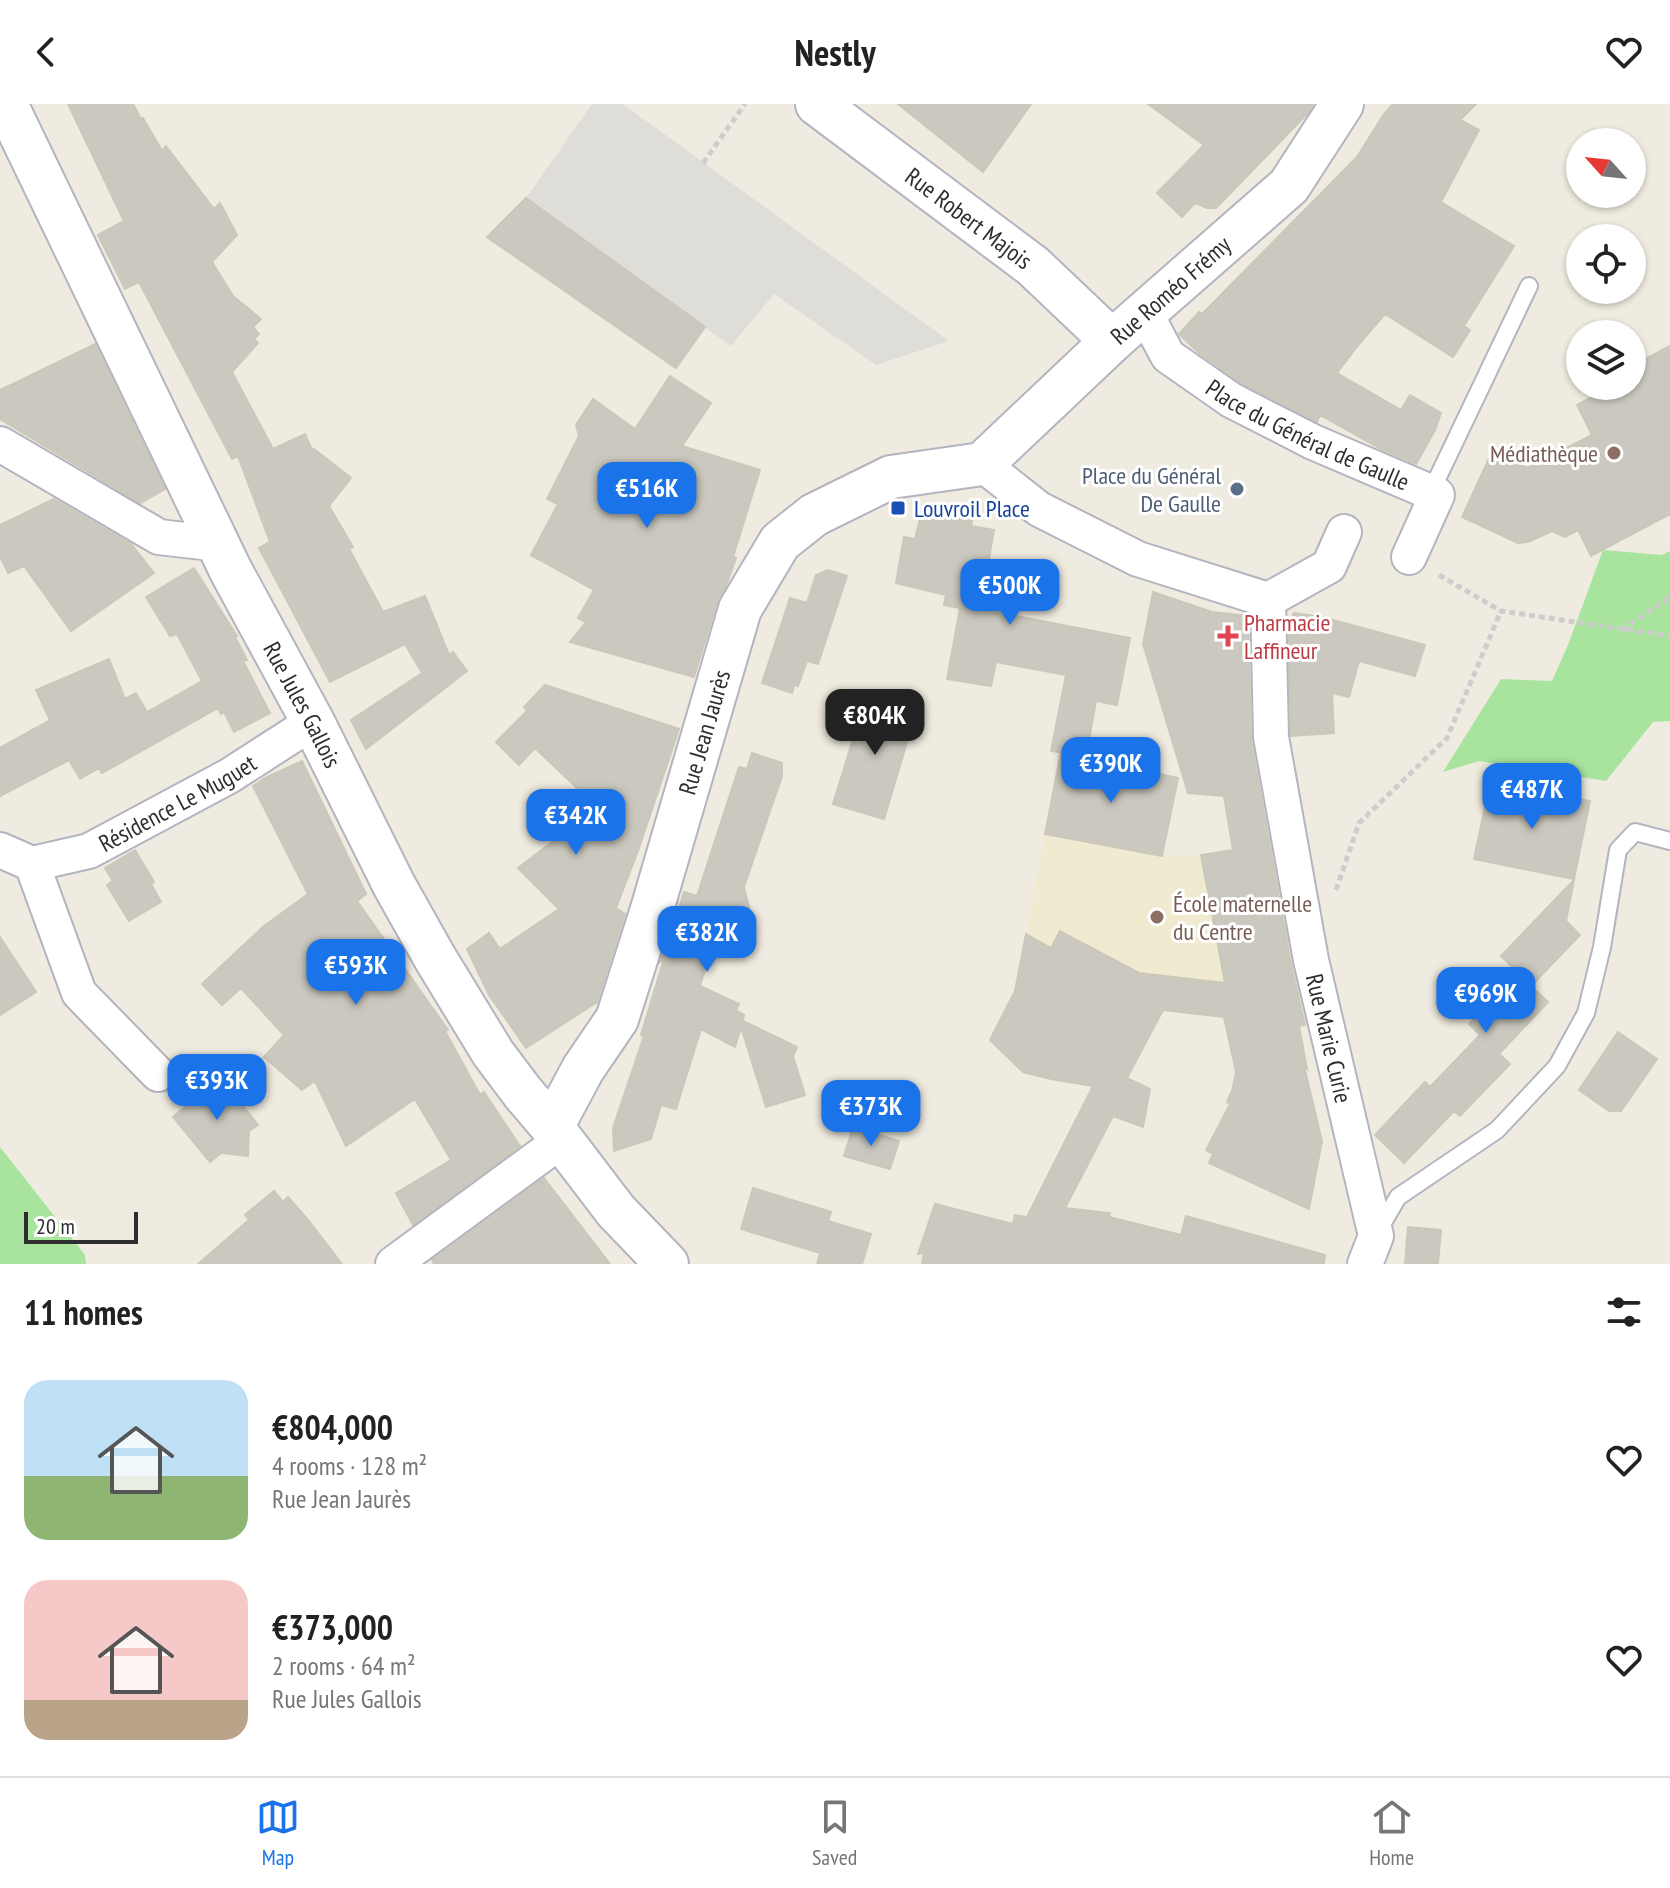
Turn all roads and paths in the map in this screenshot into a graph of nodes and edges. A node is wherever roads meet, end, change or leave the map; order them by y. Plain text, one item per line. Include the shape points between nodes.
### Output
1 (6, 104) edge
2 (745, 104) edge
3 (817, 104) edge
4 (1342, 104) edge
5 (703, 163) dead end
6 (1529, 286) dead end
7 (1145, 313) junction
8 (1112, 341) junction
9 (0, 444) edge
10 (982, 464) junction
11 (1432, 493) junction
12 (1344, 532) dead end
13 (219, 544) junction
14 (1409, 557) joint
15 (1670, 597) edge
16 (1268, 600) junction
17 (1501, 611) junction
18 (1622, 630) junction
19 (1670, 636) edge
20 (313, 722) junction
21 (1670, 841) edge
22 (0, 850) edge
23 (32, 864) junction
24 (1335, 892) dead end
25 (158, 1074) dead end
26 (557, 1134) junction
27 (1370, 1250) edge
28 (393, 1264) edge
29 (667, 1264) edge

1 - 13 street, Rue Jules Gallois
2 - 5 path
3 - 8 street, Rue Robert Majois via 1033,266
4 - 7 street, Rue Roméo Frémy via 1289,186
6 - 11 lane
7 - 8 street, Rue Roméo Frémy
7 - 11 street, Place du Général de Gaulle via 1168,356 1231,400
8 - 10 street, Rue Roméo Frémy
9 - 13 street via 159,537
10 - 16 street via 1039,509 1138,559
10 - 26 street, Rue Jean Jaurès via 891,477 814,515 780,542 740,609 617,1019 583,1069
11 - 14 street, Place du Général de Gaulle via 1437,495
12 - 16 street via 1329,566
13 - 20 street, Rue Jules Gallois
14 - 17 path
15 - 18 path
16 - 27 street, Rue Marie Curie via 1271,737
17 - 18 path
17 - 24 path via 1447,738 1359,823
18 - 19 path
20 - 23 street, Résidence Le Muguet via 229,776 89,851
20 - 26 street, Rue Jules Gallois via 435,958 493,1053
21 - 27 lane via 1635,832 1618,850 1586,1013 1557,1066 1497,1130 1398,1197
22 - 23 street
23 - 25 street via 79,993
26 - 28 street, Rue Jean Jaurès
26 - 29 street, Rue Jules Gallois via 616,1211

